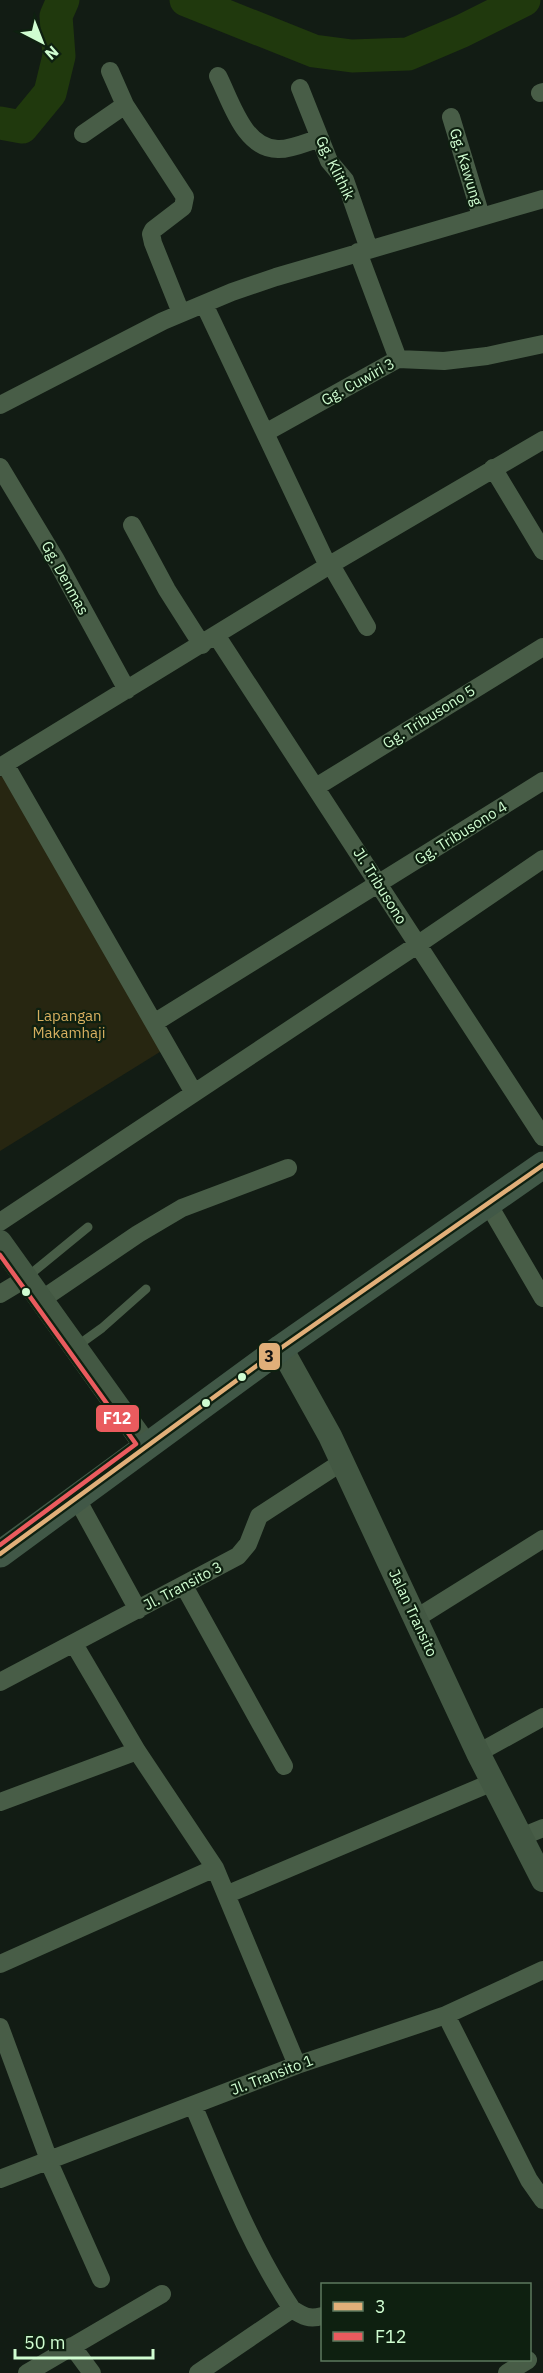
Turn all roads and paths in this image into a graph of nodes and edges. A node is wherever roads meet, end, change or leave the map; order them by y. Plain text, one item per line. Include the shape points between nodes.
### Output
1 (110, 71) dead end
2 (218, 76) dead end
3 (300, 88) dead end
4 (125, 105) junction
5 (451, 117) dead end
6 (83, 134) dead end
7 (320, 138) junction
8 (543, 199) edge
9 (481, 216) junction
10 (363, 251) junction
11 (204, 304) junction
12 (181, 313) junction
13 (543, 344) edge
14 (398, 359) junction
15 (0, 405) edge
16 (262, 426) junction
17 (543, 440) edge
18 (0, 467) edge
19 (493, 468) junction
20 (132, 525) dead end
21 (541, 544) edge
22 (329, 566) junction
23 (367, 627) dead end
24 (209, 640) junction
25 (543, 647) edge
26 (127, 690) junction
27 (3, 761) edge
28 (543, 781) edge
29 (316, 787) junction
30 (543, 859) edge
31 (379, 884) junction
32 (417, 945) junction
33 (154, 1023) junction
34 (194, 1093) junction
35 (543, 1137) edge
36 (543, 1165) edge
37 (288, 1168) dead end
38 (487, 1202) junction
39 (0, 1222) edge
40 (88, 1227) dead end
41 (0, 1242) edge
42 (25, 1279) junction
43 (146, 1289) dead end
44 (0, 1294) edge
45 (543, 1298) edge
46 (41, 1300) junction
47 (75, 1347) junction
48 (281, 1348) junction
49 (146, 1446) junction
50 (342, 1462) junction
51 (77, 1499) junction
52 (543, 1539) edge
53 (0, 1554) edge
54 (183, 1586) junction
55 (138, 1610) junction
56 (415, 1619) junction
57 (74, 1644) junction
58 (0, 1682) edge
59 (543, 1717) edge
60 (137, 1750) junction
61 (478, 1753) junction
62 (284, 1766) dead end
63 (493, 1782) junction
64 (0, 1802) edge
65 (543, 1828) edge
66 (521, 1837) junction
67 (215, 1868) junction
68 (543, 1880) edge
69 (228, 1894) junction
70 (0, 1964) edge
71 (543, 1970) edge
72 (446, 2014) junction
73 (0, 2027) edge
74 (297, 2065) junction
75 (193, 2106) junction
76 (48, 2160) junction
77 (0, 2179) edge
78 (543, 2200) edge
79 (101, 2279) dead end
80 (162, 2294) dead end
81 (292, 2309) junction
82 (321, 2316) edge
83 (72, 2346) junction
84 (526, 2361) edge
85 (27, 2373) edge
86 (92, 2373) edge
87 (198, 2373) edge
88 (507, 2373) edge

1 - 4 street
2 - 7 street via 243,125 257,143 280,149
3 - 7 street, Gg. Klithik
4 - 6 street
4 - 12 street via 185,197 183,207 151,234
5 - 9 street, Gg. Kawung
7 - 10 street, Gg. Klithik via 329,161 345,180
8 - 9 street
9 - 10 street
10 - 11 street
10 - 14 street, Gg. Klithik
11 - 12 street
11 - 16 street
12 - 15 street
13 - 14 street, Gg. Cuwiri 3 via 470,358
14 - 16 street, Gg. Cuwiri 3
16 - 22 street
17 - 19 street
18 - 26 street, Gg. Denmas
19 - 21 street
19 - 22 street
20 - 24 street, Jl. Tribusono via 152,565
22 - 23 street
22 - 24 street
24 - 26 street
24 - 29 street, Jl. Tribusono
25 - 29 street, Gg. Tribusono 5
26 - 27 street
27 - 33 street
28 - 31 street, Gg. Tribusono 4
29 - 31 street, Jl. Tribusono
30 - 32 street
31 - 32 street, Jl. Tribusono
31 - 33 street, Gg. Tribusono 4
32 - 34 street
32 - 35 street, Jl. Tribusono
33 - 34 street
34 - 39 street
36 - 38 main road
37 - 46 street via 182,1209
38 - 45 street
38 - 48 main road
40 - 42 lane
41 - 42 main road
42 - 44 street
42 - 46 main road
43 - 47 lane
46 - 47 main road
47 - 49 main road
48 - 49 main road
48 - 50 main road, Jalan Transito
49 - 51 main road
50 - 54 street, Jl. Transito 3 via 259,1516 248,1544 238,1556
50 - 56 main road, Jalan Transito
51 - 53 main road
51 - 55 street
52 - 56 street
54 - 55 street, Jl. Transito 3
54 - 62 street
55 - 57 street, Jl. Transito 3
56 - 61 main road, Jalan Transito
57 - 58 street, Jl. Transito 3
57 - 60 street
59 - 61 street
60 - 64 street
60 - 67 street
61 - 63 main road, Jalan Transito
63 - 66 main road, Jalan Transito
63 - 69 street
65 - 66 street
66 - 68 main road, Jalan Transito
67 - 69 street
67 - 70 street
69 - 74 street
71 - 72 street, Jl. Transito 1
72 - 74 street, Jl. Transito 1
72 - 78 street via 529,2180
73 - 76 street
74 - 75 street, Jl. Transito 1
75 - 76 street, Jl. Transito 1
75 - 81 street via 249,2234
76 - 77 street, Jl. Transito 1
76 - 79 street
80 - 83 street
81 - 82 street via 308,2318
81 - 87 street
83 - 85 street
83 - 86 street
84 - 88 street

